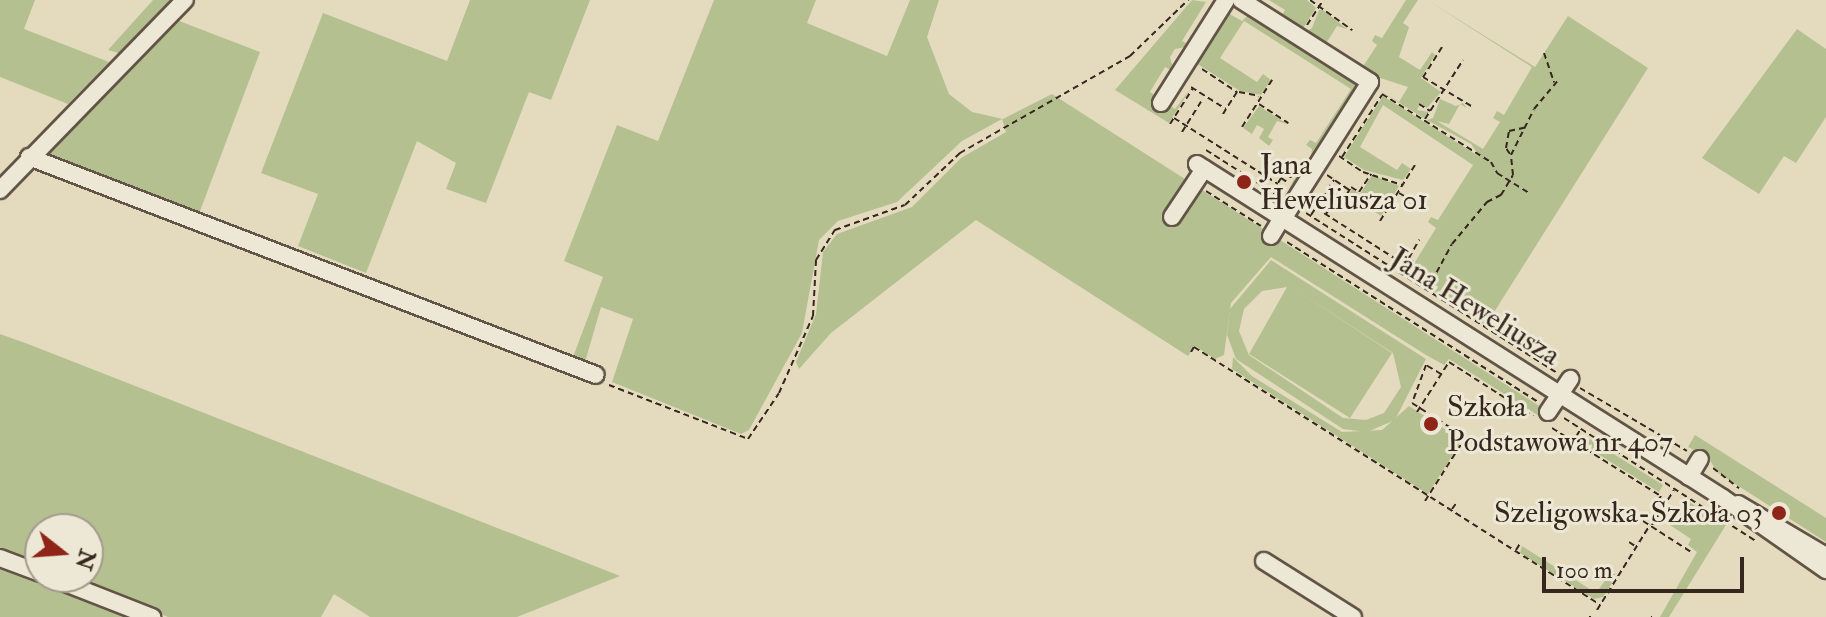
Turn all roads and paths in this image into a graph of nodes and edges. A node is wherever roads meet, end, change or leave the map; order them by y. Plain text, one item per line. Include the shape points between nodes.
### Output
1 (185, 0) edge
2 (1188, 0) edge
3 (1226, 0) edge
4 (1241, 0) edge
5 (1310, 0) edge
6 (1323, 0) edge
7 (1319, 6) junction
8 (1352, 30) dead end
9 (1299, 37) junction
10 (1442, 47) dead end
11 (1544, 53) dead end
12 (1463, 60) dead end
13 (1194, 64) dead end
14 (1177, 78) junction
15 (1559, 79) dead end
16 (1272, 80) dead end
17 (1555, 83) junction
18 (1193, 88) junction
19 (1375, 90) junction
20 (1444, 91) junction
21 (1237, 92) junction
22 (1261, 98) junction
23 (1201, 102) dead end
24 (1161, 103) dead end
25 (1258, 103) junction
26 (1419, 104) dead end
27 (1473, 107) dead end
28 (1226, 109) junction
29 (1431, 111) junction
30 (1223, 114) dead end
31 (1174, 118) junction
32 (1425, 120) junction
33 (1288, 123) dead end
34 (1170, 124) dead end
35 (1186, 126) junction
36 (1242, 127) dead end
37 (1528, 127) junction
38 (1182, 132) dead end
39 (1215, 144) junction
40 (1335, 154) junction
41 (1511, 155) junction
42 (29, 157) junction
43 (1204, 159) junction
44 (1248, 165) junction
45 (1415, 165) dead end
46 (1307, 166) junction
47 (1243, 173) junction
48 (1371, 174) junction
49 (1334, 180) junction
50 (1510, 181) junction
51 (1287, 182) junction
52 (1278, 184) junction
53 (1402, 185) junction
54 (1199, 187) dead end
55 (1328, 189) junction
56 (0, 190) edge
57 (1349, 190) junction
58 (1272, 192) junction
59 (1398, 192) junction
60 (1529, 193) dead end
61 (1347, 194) dead end
62 (1282, 199) junction
63 (1413, 201) dead end
64 (1297, 208) dead end
65 (1316, 208) junction
66 (1285, 213) junction
67 (1326, 214) junction
68 (1310, 216) junction
69 (1172, 217) dead end
70 (1380, 221) dead end
71 (1340, 223) junction
72 (1335, 232) junction
73 (1273, 234) junction
74 (1419, 240) dead end
75 (1369, 242) junction
76 (1364, 250) junction
77 (1408, 259) junction
78 (1399, 261) junction
79 (1393, 269) junction
80 (1404, 276) junction
81 (1427, 290) junction
82 (1191, 352) dead end
83 (1441, 374) junction
84 (596, 375) joint
85 (1569, 380) junction
86 (1560, 394) junction
87 (1419, 410) junction
88 (1546, 415) junction
89 (1581, 429) junction
90 (1466, 437) junction
91 (1473, 442) dead end
92 (1572, 443) junction
93 (1698, 458) joint
94 (1689, 477) junction
95 (1675, 489) junction
96 (1428, 496) junction
97 (1723, 498) junction
98 (1425, 501) dead end
99 (1457, 502) dead end
100 (1451, 510) junction
101 (1650, 526) junction
102 (1521, 542) dead end
103 (1629, 542) dead end
104 (1762, 544) dead end
105 (1636, 547) junction
106 (1515, 551) junction
107 (1691, 552) dead end
108 (1826, 556) edge
109 (0, 558) edge
110 (1264, 561) dead end
111 (24, 567) edge
112 (1826, 570) edge
113 (1609, 572) dead end
114 (1617, 578) junction
115 (91, 593) edge
116 (1600, 605) junction
117 (1597, 610) dead end
118 (152, 617) edge
119 (1353, 617) edge

1 - 42 street
2 - 84 path via 1130,56 960,153 905,205 835,230 816,260 813,316 779,393 748,439 604,383
3 - 14 street
4 - 9 street
5 - 7 path
6 - 7 path
7 - 8 path
7 - 9 path
9 - 19 street
10 - 20 path via 1423,77
11 - 17 path
12 - 20 path
13 - 21 path
14 - 18 path
14 - 24 street
15 - 17 path
16 - 22 path
17 - 37 path via 1534,109
18 - 28 path
18 - 31 path
19 - 32 path
19 - 40 street
19 - 40 path
20 - 27 path
20 - 29 path
21 - 22 path
21 - 28 path
22 - 25 path
23 - 35 path
25 - 33 path
25 - 36 path
26 - 29 path
28 - 30 path
29 - 32 path
31 - 34 path
31 - 35 path
32 - 50 path
35 - 38 path
35 - 39 path
37 - 41 path
37 - 41 path via 1509,131 1506,148
39 - 43 path
39 - 44 path
40 - 46 street
40 - 48 path
41 - 50 path
42 - 56 street
42 - 84 street
43 - 47 path
43 - 66 street, Jana Heweliusza
43 - 69 street
44 - 47 path
44 - 52 path
45 - 53 path
46 - 49 path
46 - 51 path
46 - 66 street
47 - 58 path
48 - 53 path
48 - 57 path via 1359,192
49 - 55 path
49 - 57 path
50 - 60 path
50 - 81 path via 1452,244
51 - 52 path via 1281,178
51 - 62 path via 1291,185
52 - 58 path
53 - 59 path
54 - 73 path
55 - 65 path
55 - 67 path via 1338,196
57 - 61 path
58 - 62 path
59 - 63 path
59 - 70 path
62 - 66 path
64 - 68 path
65 - 67 path
65 - 68 path
66 - 73 street
66 - 86 street, Jana Heweliusza
67 - 71 path
68 - 72 path
71 - 72 path
71 - 75 path
72 - 76 path
73 - 88 path
74 - 77 path
75 - 76 path
75 - 78 path
76 - 79 path
77 - 78 path via 1402,255
77 - 80 path via 1413,261
78 - 79 path
79 - 80 path
80 - 81 path
81 - 85 path
82 - 96 path via 1194,347
83 - 87 path
83 - 87 path via 1426,365 1412,403
83 - 88 path via 1449,362
85 - 86 street
85 - 93 path
86 - 88 street
86 - 94 street, Jana Heweliusza
87 - 90 path
88 - 89 path
88 - 92 path
89 - 92 path
89 - 95 path
90 - 91 path
90 - 96 path
92 - 101 path via 1661,496 1644,522
93 - 94 street
94 - 97 street, Jana Heweliusza
95 - 101 path
95 - 104 path
96 - 98 path
96 - 100 path
97 - 108 street, Jana Heweliusza via 1758,513
97 - 112 street, Jana Heweliusza
99 - 100 path
100 - 106 path
101 - 105 path
101 - 107 path
102 - 106 path
103 - 105 path
105 - 114 path
106 - 116 path
109 - 111 street
110 - 119 street
113 - 114 path
114 - 116 path
115 - 118 street
116 - 117 path

